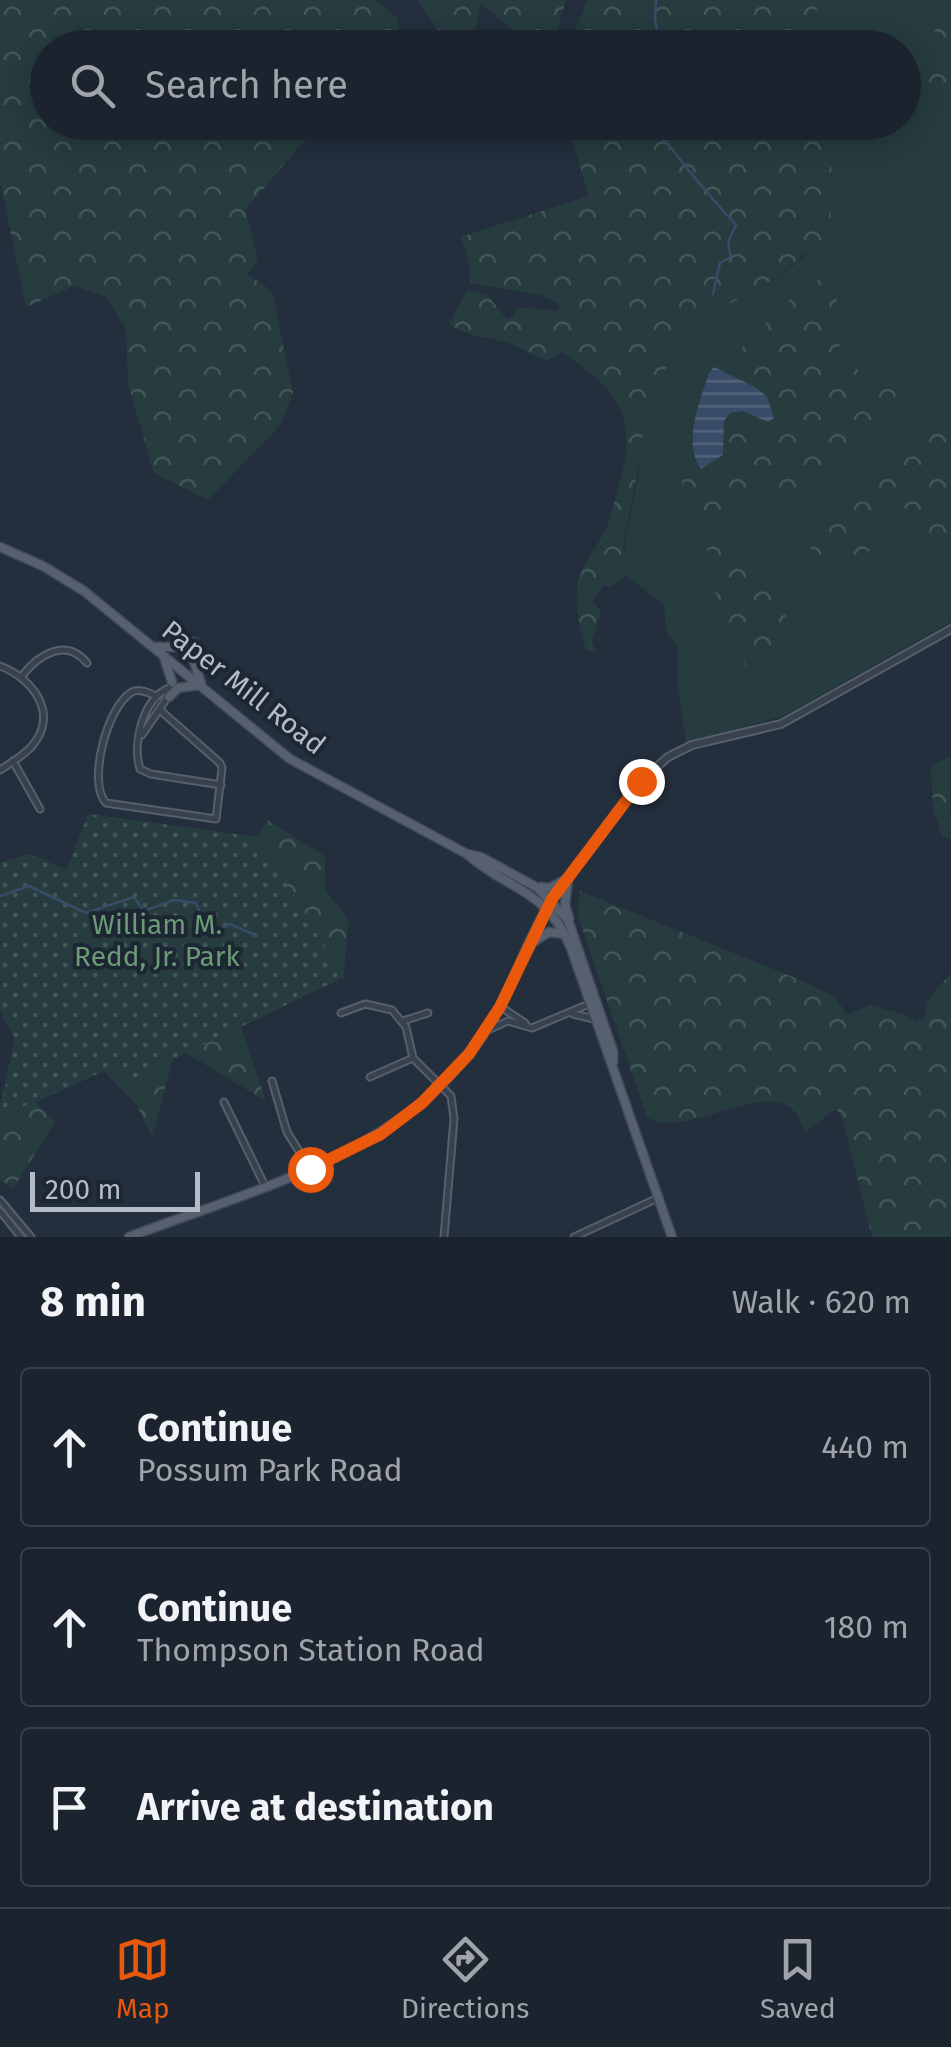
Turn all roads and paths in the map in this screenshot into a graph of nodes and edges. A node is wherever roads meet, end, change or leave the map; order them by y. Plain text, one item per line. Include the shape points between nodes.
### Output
1 (0, 547) edge
2 (951, 629) edge
3 (156, 648) junction
4 (87, 662) dead end
5 (0, 666) edge
6 (180, 668) junction
7 (22, 676) junction
8 (202, 686) junction
9 (170, 689) junction
10 (156, 696) junction
11 (160, 710) junction
12 (140, 738) junction
13 (13, 761) junction
14 (0, 770) edge
15 (221, 785) junction
16 (40, 809) dead end
17 (466, 854) junction
18 (568, 878) junction
19 (535, 886) junction
20 (549, 903) junction
21 (570, 935) junction
22 (529, 946) junction
23 (589, 1004) junction
24 (500, 1007) junction
25 (341, 1013) dead end
26 (428, 1013) dead end
27 (570, 1015) junction
28 (594, 1019) junction
29 (403, 1021) junction
30 (527, 1025) junction
31 (606, 1029) junction
32 (486, 1031) junction
33 (412, 1058) junction
34 (613, 1066) junction
35 (370, 1077) dead end
36 (272, 1081) dead end
37 (441, 1086) junction
38 (224, 1102) dead end
39 (310, 1169) junction
40 (265, 1186) junction
41 (658, 1198) junction
42 (0, 1200) edge
43 (0, 1211) edge
44 (22, 1237) edge
45 (32, 1237) edge
46 (129, 1237) edge
47 (444, 1237) edge
48 (574, 1237) edge
49 (672, 1237) edge

1 - 3 main road, Paper Mill Road via 72,583
2 - 18 street via 781,724 692,745 668,758 641,781
3 - 6 main road, Paper Mill Road
3 - 8 main road via 192,646
3 - 9 main road
4 - 7 street via 78,653 53,650
5 - 7 street
6 - 8 main road, Paper Mill Road
6 - 9 street
7 - 13 street via 38,693 43,719 34,744
8 - 9 main road
8 - 17 main road, Paper Mill Road via 290,758
9 - 10 street
9 - 11 street
10 - 12 street
10 - 15 street via 139,690 115,709 99,795 106,803 216,819
11 - 12 street
11 - 15 street via 220,763
12 - 15 street via 136,758 143,771
13 - 14 street
13 - 16 street
17 - 19 main road, Paper Mill Road
17 - 20 main road, Paper Mill Road
18 - 19 main road via 550,888
18 - 20 street
18 - 21 main road
19 - 20 main road, Paper Mill Road
20 - 21 main road, Paper Mill Road via 568,920
20 - 22 main road
21 - 22 main road via 549,932
21 - 23 main road, Paper Mill Road
21 - 31 main road, Paper Mill Road
22 - 24 main road
23 - 27 street
23 - 28 main road, Paper Mill Road
23 - 31 main road
24 - 30 street
24 - 32 main road
25 - 29 street via 376,1004
26 - 29 street
27 - 28 street
27 - 30 street
28 - 34 main road, Paper Mill Road
29 - 33 street
30 - 32 street via 504,1022
31 - 34 main road, Paper Mill Road
32 - 37 main road
33 - 35 street
33 - 37 street
34 - 41 main road, Paper Mill Road
36 - 39 street via 287,1132
37 - 39 main road via 381,1134
37 - 47 street via 452,1100 454,1120
38 - 40 street
39 - 40 main road
40 - 46 main road
41 - 48 street
41 - 49 main road, Paper Mill Road
42 - 45 street
43 - 44 street

